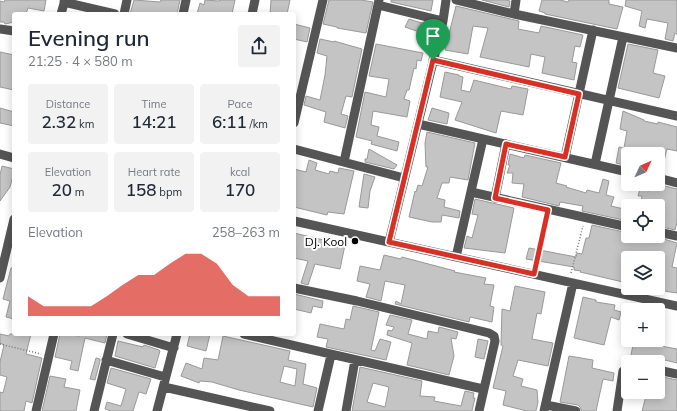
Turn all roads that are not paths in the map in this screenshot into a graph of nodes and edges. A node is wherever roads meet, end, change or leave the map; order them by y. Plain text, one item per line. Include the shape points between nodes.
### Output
1 (127, 0) edge
2 (186, 0) edge
3 (255, 0) edge
4 (323, 0) edge
5 (446, 0) edge
6 (456, 0) edge
7 (516, 0) edge
8 (65, 1) edge
9 (378, 3) edge
10 (62, 12) edge
11 (107, 12) edge
12 (124, 12) edge
13 (183, 12) edge
14 (252, 12) edge
15 (514, 14) junction
16 (443, 21) junction
17 (0, 28) edge
18 (593, 30) junction
19 (12, 31) edge
20 (623, 37) junction
21 (677, 48) edge
22 (433, 60) junction
23 (579, 94) junction
24 (609, 101) junction
25 (296, 115) edge
26 (677, 116) edge
27 (418, 124) junction
28 (483, 139) junction
29 (506, 144) junction
30 (296, 150) edge
31 (0, 154) edge
32 (12, 157) edge
33 (565, 157) junction
34 (344, 162) junction
35 (595, 164) junction
36 (621, 170) edge
37 (404, 178) junction
38 (665, 180) edge
39 (677, 183) edge
40 (471, 192) junction
41 (495, 198) junction
42 (296, 221) edge
43 (621, 226) edge
44 (12, 230) edge
45 (665, 233) edge
46 (677, 236) edge
47 (389, 242) junction
48 (456, 257) junction
49 (0, 278) edge
50 (571, 283) junction
51 (296, 288) edge
52 (677, 306) edge
53 (54, 336) edge
54 (112, 336) edge
55 (134, 336) edge
56 (177, 336) edge
57 (256, 336) edge
58 (174, 348) junction
59 (331, 355) junction
60 (106, 360) junction
61 (355, 360) junction
62 (665, 371) edge
63 (677, 374) edge
64 (165, 382) junction
65 (621, 384) edge
66 (483, 389) junction
67 (545, 408) edge
68 (36, 411) edge
69 (94, 411) edge
70 (157, 411) edge
71 (270, 411) edge
72 (318, 411) edge
73 (346, 411) edge
74 (479, 411) edge
75 (576, 411) edge
76 (617, 411) edge

1 - 12 street
2 - 13 street
3 - 14 street
4 - 25 street
5 - 16 street
6 - 15 street
7 - 15 street
8 - 10 street
8 - 11 street
9 - 16 street
9 - 34 street
15 - 18 street
16 - 22 street
17 - 19 street
18 - 20 street
18 - 23 street
20 - 21 street
20 - 24 street
22 - 23 street
22 - 27 street
23 - 24 street
23 - 33 street
24 - 26 street
24 - 35 street
27 - 28 street
27 - 37 street
28 - 29 street
28 - 40 street
29 - 33 street
29 - 41 street
30 - 34 street
31 - 32 street
33 - 35 street
34 - 37 street
35 - 36 street
37 - 47 street
38 - 39 street
40 - 41 street
40 - 48 street
41 - 43 street
42 - 47 street
44 - 49 street
45 - 46 street
47 - 48 street
48 - 50 street
50 - 52 street
50 - 67 street
51 - 66 street via 489,333 494,336 495,341
53 - 68 street
54 - 60 street
55 - 58 street
56 - 58 street
57 - 59 street
58 - 64 street
59 - 61 street
59 - 72 street
60 - 64 street
60 - 69 street
61 - 66 street
61 - 73 street
62 - 63 street
64 - 70 street
64 - 71 street
65 - 76 street
66 - 74 street
67 - 75 street

